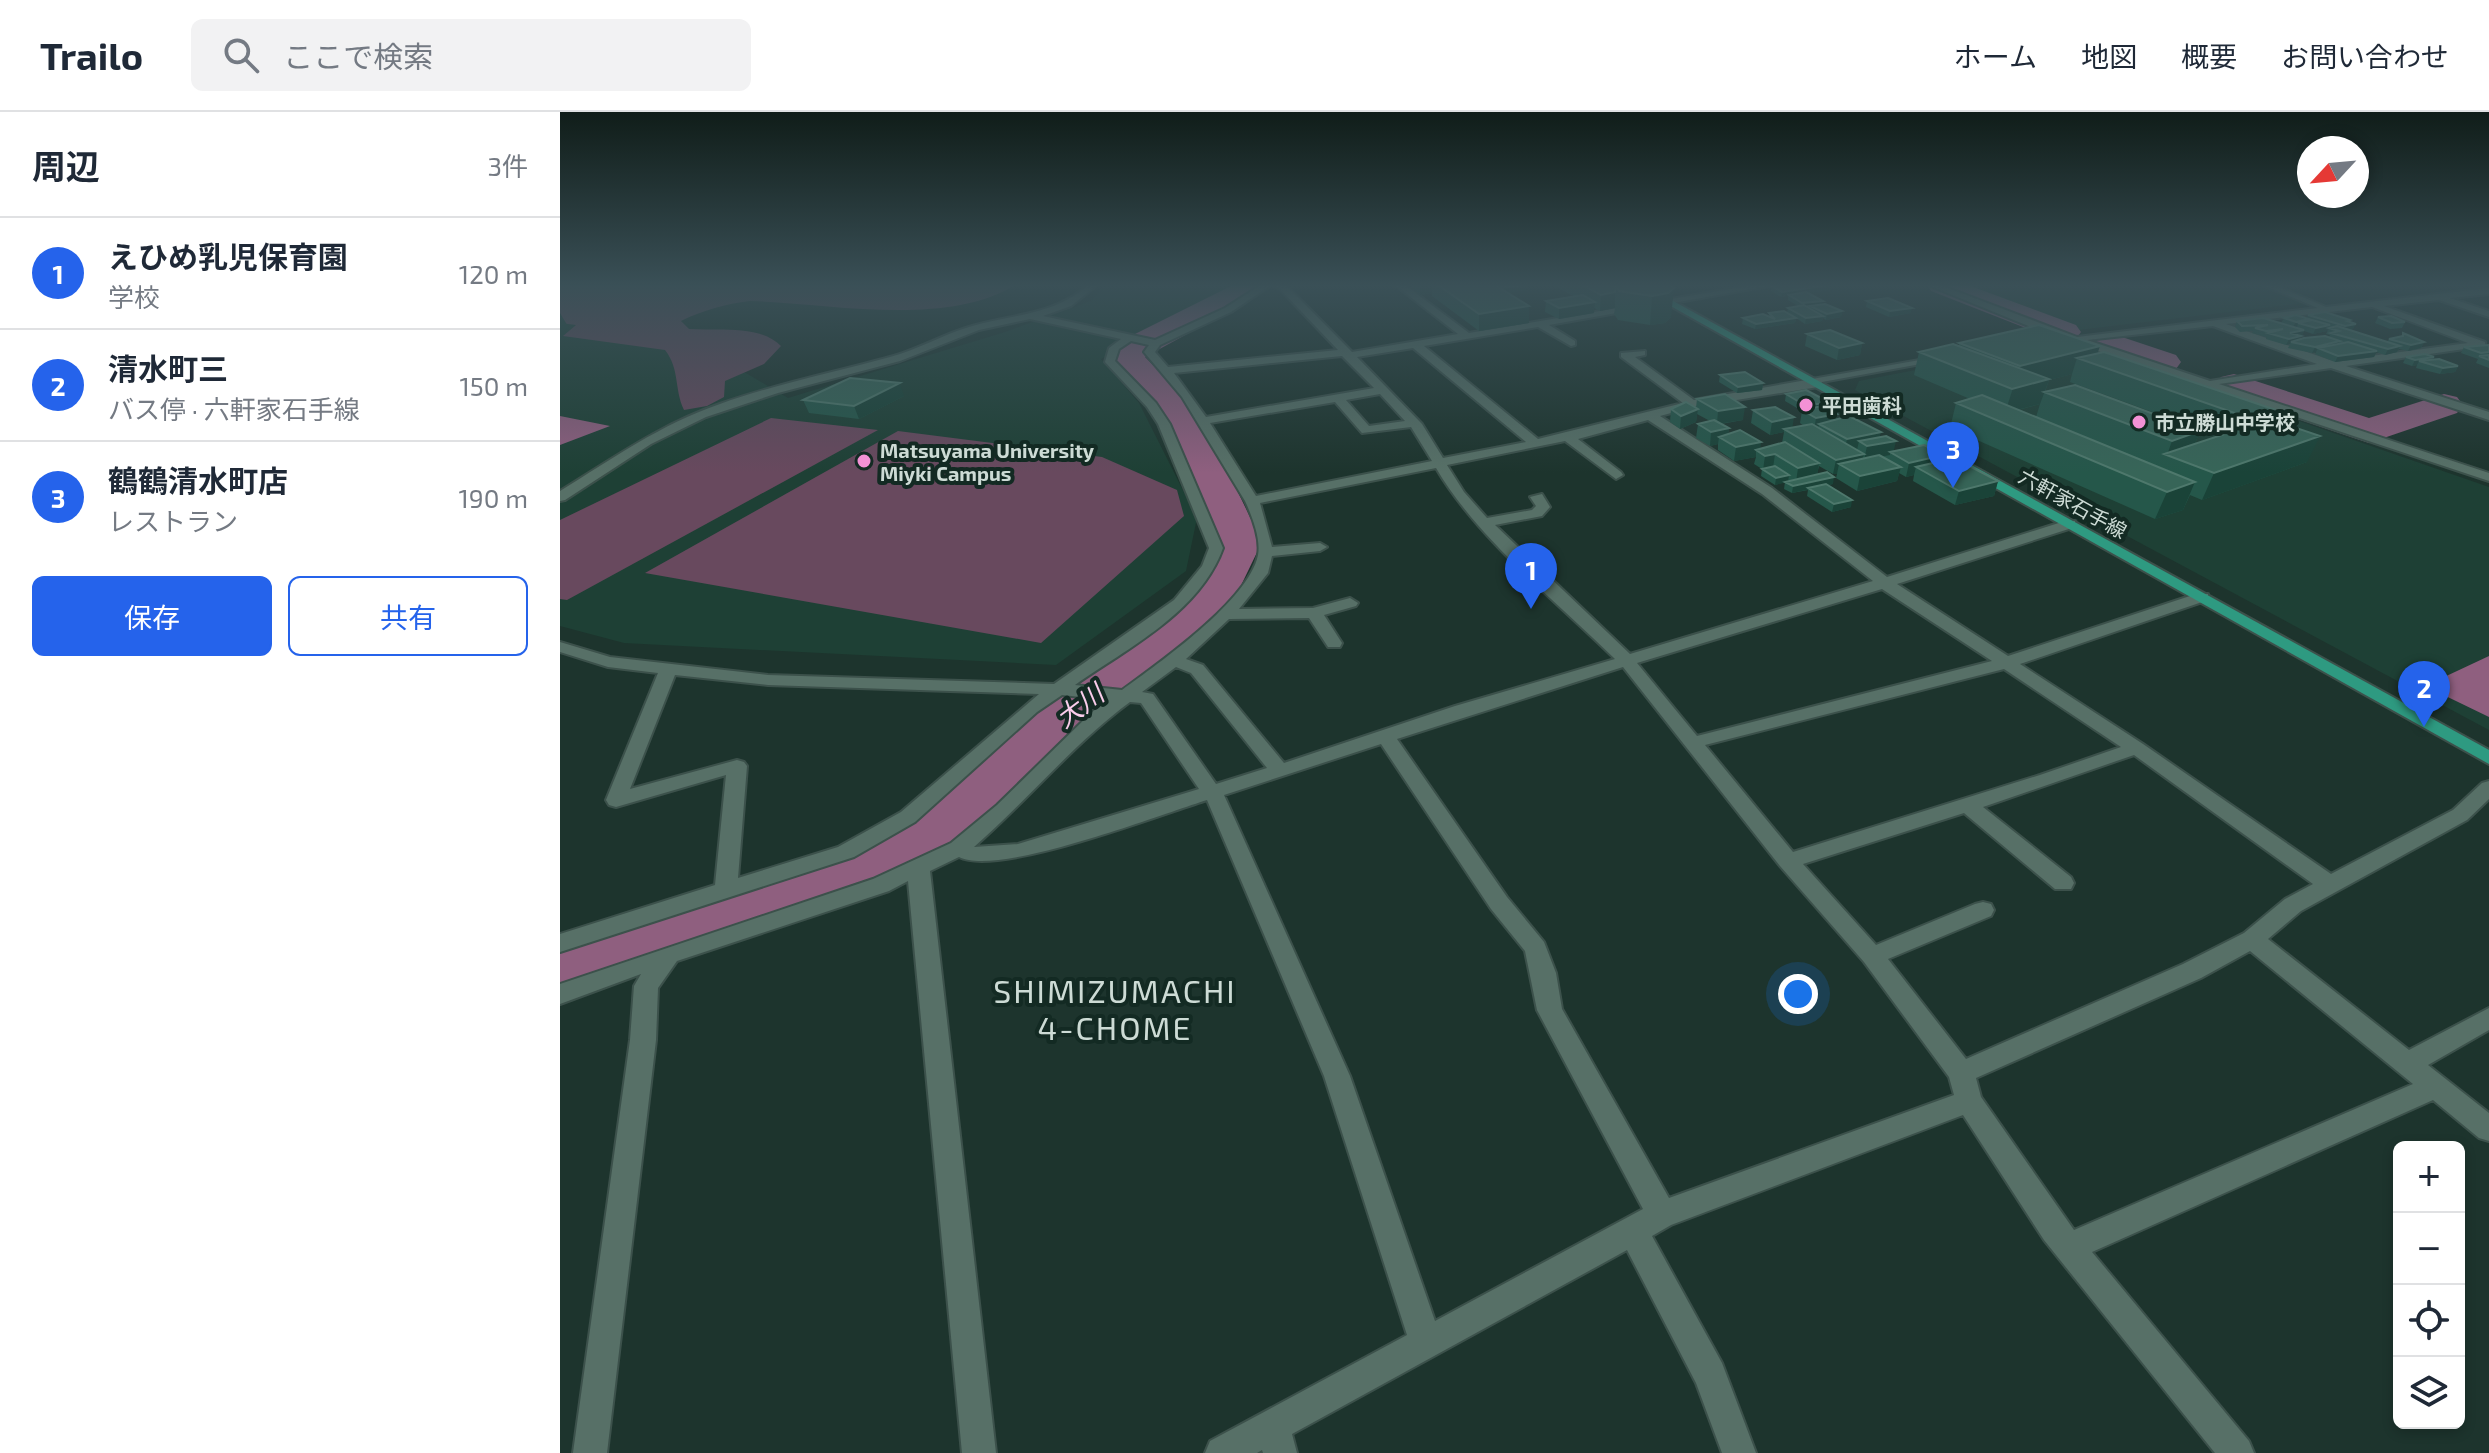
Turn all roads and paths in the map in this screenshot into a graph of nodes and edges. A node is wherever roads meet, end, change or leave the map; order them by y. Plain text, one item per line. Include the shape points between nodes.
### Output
1 (925, 348) edge
2 (1115, 348) edge
3 (1151, 348) edge
4 (1339, 348) edge
5 (1398, 348) edge
6 (1419, 348) edge
7 (1752, 348) edge
8 (2105, 348) edge
9 (2279, 348) edge
10 (2473, 348) edge
11 (1641, 353) dead end
12 (1346, 355) junction
13 (1955, 355) edge
14 (2336, 366) junction
15 (1165, 371) junction
16 (1814, 382) junction
17 (2207, 382) junction
18 (1384, 390) junction
19 (1338, 398) junction
20 (1692, 404) junction
21 (1651, 416) junction
22 (2489, 416) edge
23 (1203, 421) junction
24 (1414, 423) junction
25 (1568, 437) junction
26 (1535, 443) junction
27 (1441, 461) junction
28 (1616, 475) dead end
29 (2489, 477) edge
30 (560, 497) edge
31 (1537, 497) dead end
32 (1252, 501) junction
33 (1484, 523) junction
34 (2070, 524) junction
35 (1320, 547) dead end
36 (1266, 552) junction
37 (1883, 582) junction
38 (2202, 597) junction
39 (1350, 603) dead end
40 (1314, 613) junction
41 (1224, 614) junction
42 (1334, 643) dead end
43 (560, 647) edge
44 (1174, 660) junction
45 (1626, 660) junction
46 (2006, 663) junction
47 (668, 670) junction
48 (1063, 689) junction
49 (1118, 693) junction
50 (1385, 736) junction
51 (1691, 743) junction
52 (2136, 748) junction
53 (2489, 758) edge
54 (1280, 771) junction
55 (2489, 788) edge
56 (1211, 793) junction
57 (1968, 805) junction
58 (959, 848) junction
59 (1788, 861) junction
60 (918, 866) junction
61 (2063, 883) dead end
62 (2332, 886) junction
63 (726, 890) junction
64 (1983, 910) dead end
65 (2252, 939) junction
66 (560, 943) edge
67 (670, 954) junction
68 (1872, 956) junction
69 (560, 994) edge
70 (2489, 1018) edge
71 (2409, 1063) junction
72 (1961, 1073) junction
73 (2436, 1086) junction
74 (1969, 1101) junction
75 (2489, 1129) edge
76 (1662, 1215) junction
77 (1633, 1231) junction
78 (2069, 1247) junction
79 (1426, 1343) junction
80 (1276, 1439) edge
81 (590, 1453) edge
82 (979, 1453) edge
83 (1222, 1453) edge
84 (1739, 1453) edge
85 (2237, 1453) edge

1 - 30 street via 701,414
2 - 48 street via 1110,362 1164,424 1216,548 1209,567 1180,603
3 - 15 street
4 - 12 street
5 - 12 street
6 - 26 street
7 - 16 main road, 六軒家石手線
8 - 17 street
9 - 14 street
10 - 14 street
11 - 20 street via 1625,355
12 - 15 street
12 - 18 street
13 - 16 street
14 - 17 street
14 - 22 street
15 - 23 street
16 - 20 street
16 - 34 main road, 六軒家石手線
17 - 29 street
18 - 19 street
18 - 24 street
19 - 23 street
19 - 24 street via 1366,430
20 - 21 street
21 - 25 street
21 - 37 street via 1767,491
23 - 32 street
24 - 27 street
25 - 26 street
25 - 28 street
26 - 27 street
27 - 32 street
27 - 33 street via 1458,494
31 - 33 street via 1543,507 1537,513
32 - 36 street
33 - 45 street
34 - 37 street
34 - 38 main road, 六軒家石手線
35 - 36 street
36 - 41 street via 1260,573
37 - 45 street
37 - 46 street
38 - 46 street
38 - 53 main road, 六軒家石手線
39 - 40 street
40 - 41 street
40 - 42 street
41 - 44 street
43 - 47 street via 608,662
44 - 49 street
44 - 54 street via 1197,669
45 - 50 street
45 - 51 street
46 - 51 street
46 - 52 street
47 - 48 street via 849,685
47 - 63 street via 616,800 737,766
48 - 49 street
48 - 63 street via 1031,708 908,817 846,852
49 - 56 street via 1147,698
49 - 58 street
50 - 54 street
50 - 76 street via 1499,903 1536,948 1550,1010
51 - 59 street
52 - 57 street
52 - 62 street
54 - 56 street
55 - 62 street via 2460,815
56 - 58 street via 1019,851 973,855
56 - 79 street via 1337,1076
57 - 59 street
57 - 61 street
58 - 60 street
59 - 68 street
60 - 67 street via 881,885
60 - 82 street
62 - 65 street via 2293,905
63 - 66 street
64 - 68 street
65 - 71 street
65 - 72 street
67 - 69 street
67 - 81 street via 646,986
68 - 72 street
70 - 71 street
71 - 73 street
72 - 74 street
73 - 75 street
73 - 78 street
74 - 76 street
74 - 78 street
76 - 77 street
77 - 79 street
77 - 84 street via 1710,1375
78 - 85 street
79 - 80 street
80 - 83 street

